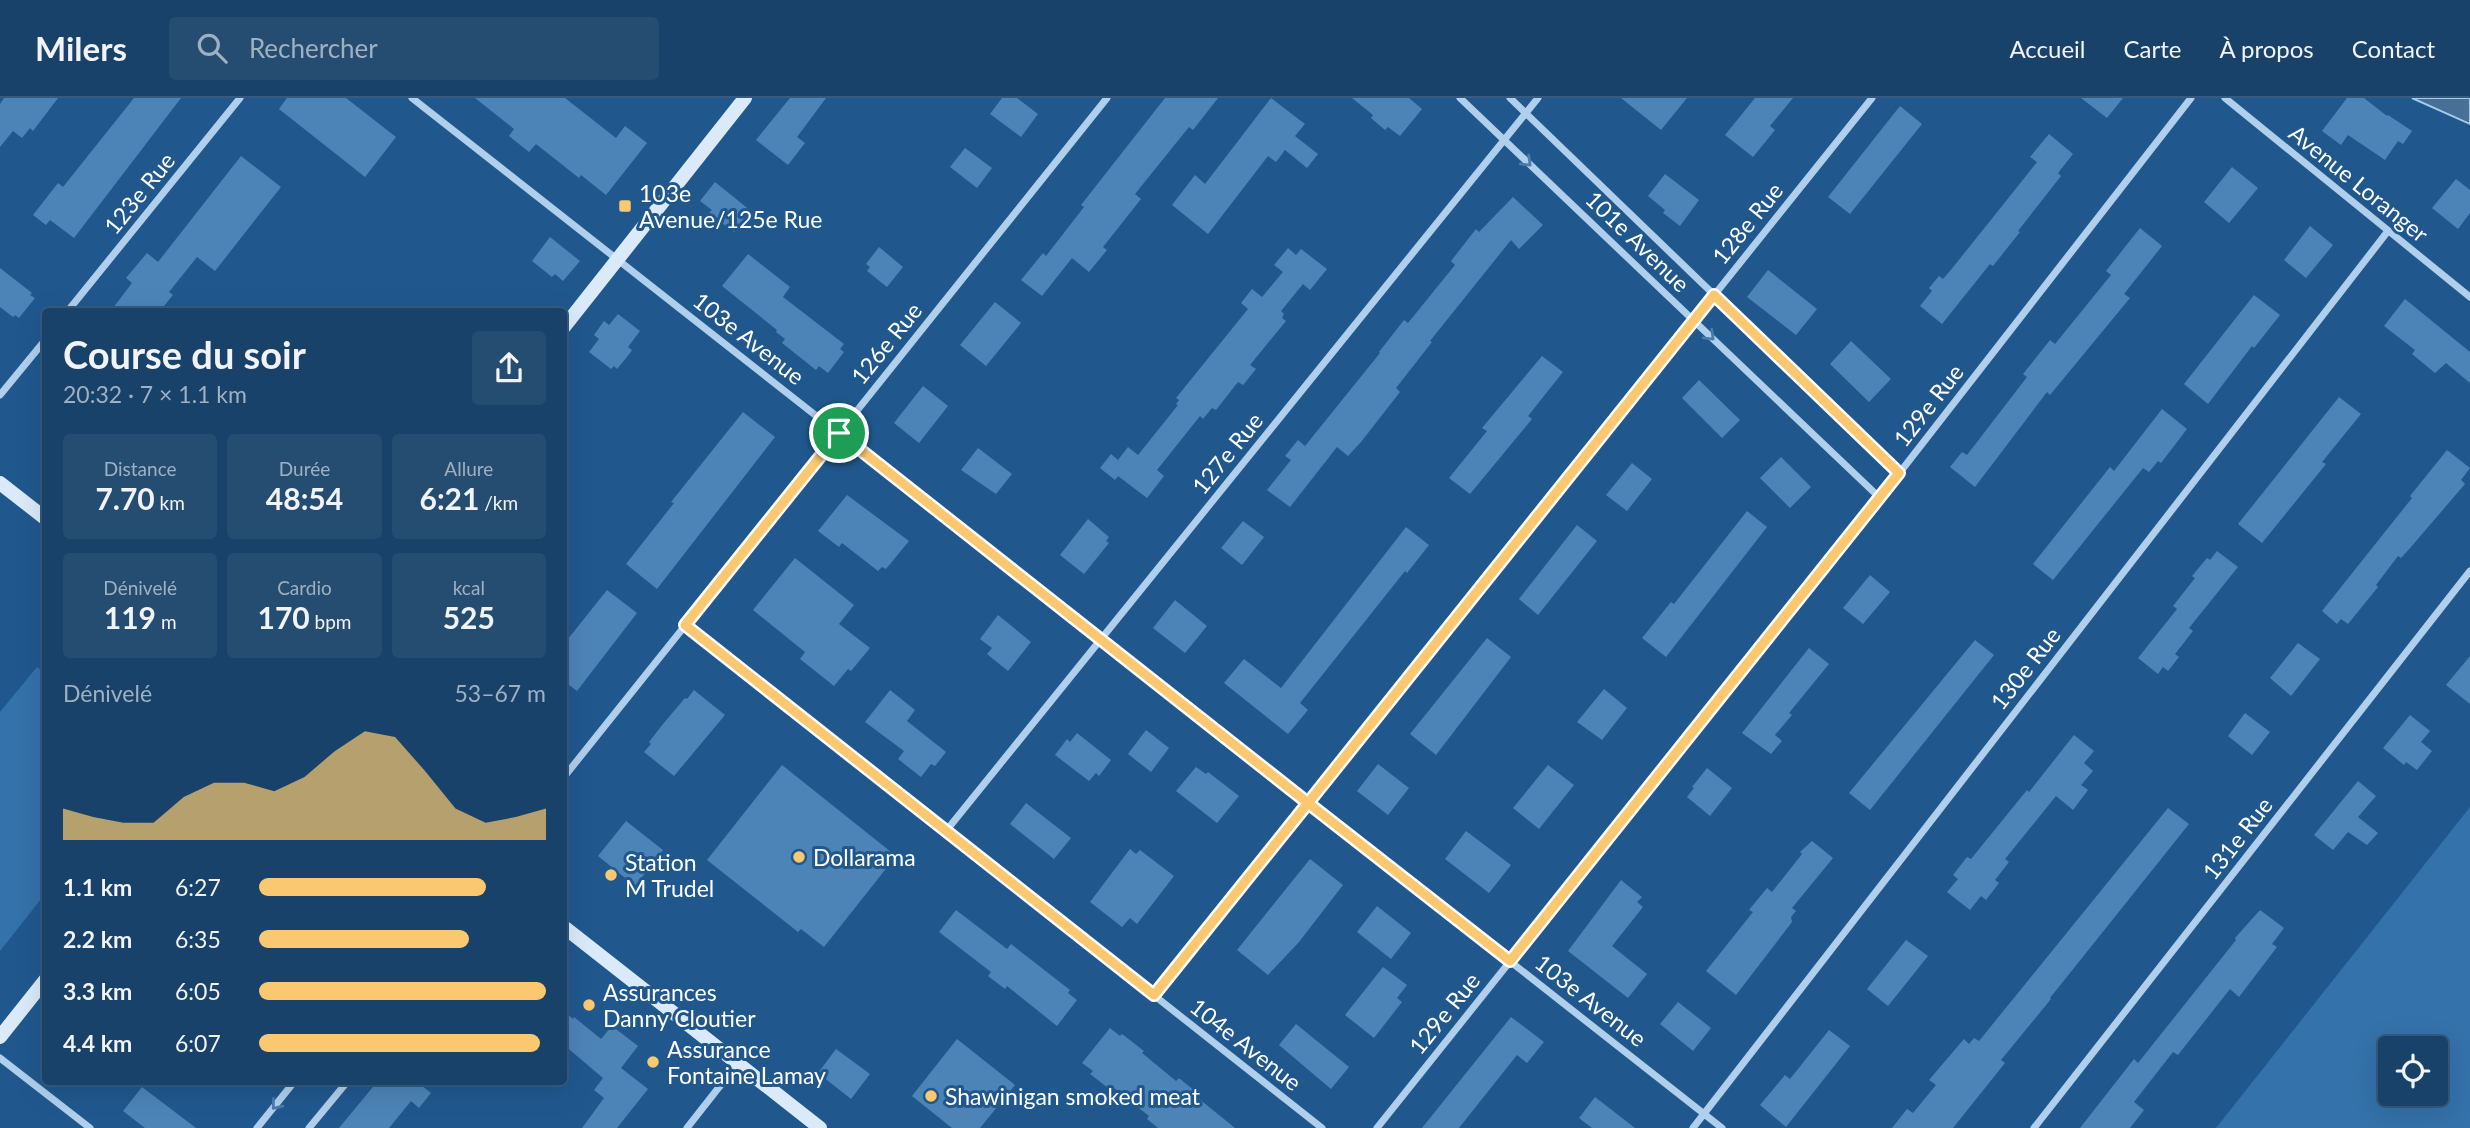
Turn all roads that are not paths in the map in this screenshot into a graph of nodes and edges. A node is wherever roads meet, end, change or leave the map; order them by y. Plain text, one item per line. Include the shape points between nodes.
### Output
1 (240, 98) edge
2 (412, 98) edge
3 (745, 98) edge
4 (1107, 98) edge
5 (1460, 98) edge
6 (1510, 98) edge
7 (1538, 98) edge
8 (1872, 98) edge
9 (2191, 98) edge
10 (2225, 98) edge
11 (1526, 113) junction
12 (1504, 140) junction
13 (2388, 231) junction
14 (617, 259) junction
15 (1714, 295) junction
16 (2470, 297) edge
17 (70, 308) edge
18 (1694, 321) junction
19 (567, 323) edge
20 (42, 343) edge
21 (0, 395) edge
22 (839, 433) junction
23 (1899, 473) junction
24 (0, 483) edge
25 (1880, 498) junction
26 (42, 516) edge
27 (2470, 571) edge
28 (685, 625) junction
29 (1101, 640) junction
30 (567, 772) edge
31 (1308, 803) junction
32 (946, 831) junction
33 (567, 929) edge
34 (1510, 961) junction
35 (42, 984) edge
36 (1154, 995) junction
37 (0, 1037) edge
38 (0, 1059) edge
39 (737, 1063) junction
40 (292, 1085) edge
41 (345, 1085) edge
42 (1704, 1114) junction
43 (90, 1128) edge
44 (257, 1128) edge
45 (309, 1128) edge
46 (687, 1128) edge
47 (820, 1128) edge
48 (1322, 1128) edge
49 (1377, 1128) edge
50 (1693, 1128) edge
51 (1722, 1128) edge
52 (2034, 1128) edge

1 - 17 street, 123e Rue
2 - 14 street, 103e Avenue
3 - 14 street
4 - 22 street, 126e Rue
5 - 12 street, 101e Avenue
6 - 11 street, 101e Avenue
7 - 11 street, 127e Rue
8 - 15 street, 128e Rue
9 - 23 street, 129e Rue
10 - 13 street, Avenue Loranger
11 - 12 street, 127e Rue
11 - 15 street, 101e Avenue
12 -> 18 street, 101e Avenue
12 - 29 street, 127e Rue
13 - 16 street, Avenue Loranger
13 - 42 street, 130e Rue
14 - 19 street
14 - 22 street, 103e Avenue
15 - 18 street, 128e Rue
15 - 23 street, 101e Avenue
18 -> 25 street, 101e Avenue
18 - 31 street, 128e Rue
20 - 21 street
22 - 28 street, 126e Rue
22 - 29 street, 103e Avenue
23 - 25 street, 129e Rue
24 - 26 street
25 - 34 street, 129e Rue
27 - 52 street, 131e Rue
28 - 30 street, 126e Rue
28 - 32 street, 104e Avenue
29 - 31 street, 103e Avenue
29 - 32 street, 127e Rue
31 - 34 street, 103e Avenue
31 - 36 street, 128e Rue
32 - 36 street, 104e Avenue
33 - 39 street
34 - 42 street, 103e Avenue
34 - 49 street, 129e Rue
35 - 37 street
36 - 48 street, 104e Avenue
38 - 43 street
39 - 46 street
39 - 47 street
40 -> 44 street
41 - 45 street
42 - 50 street, 130e Rue
42 - 51 street, 103e Avenue

